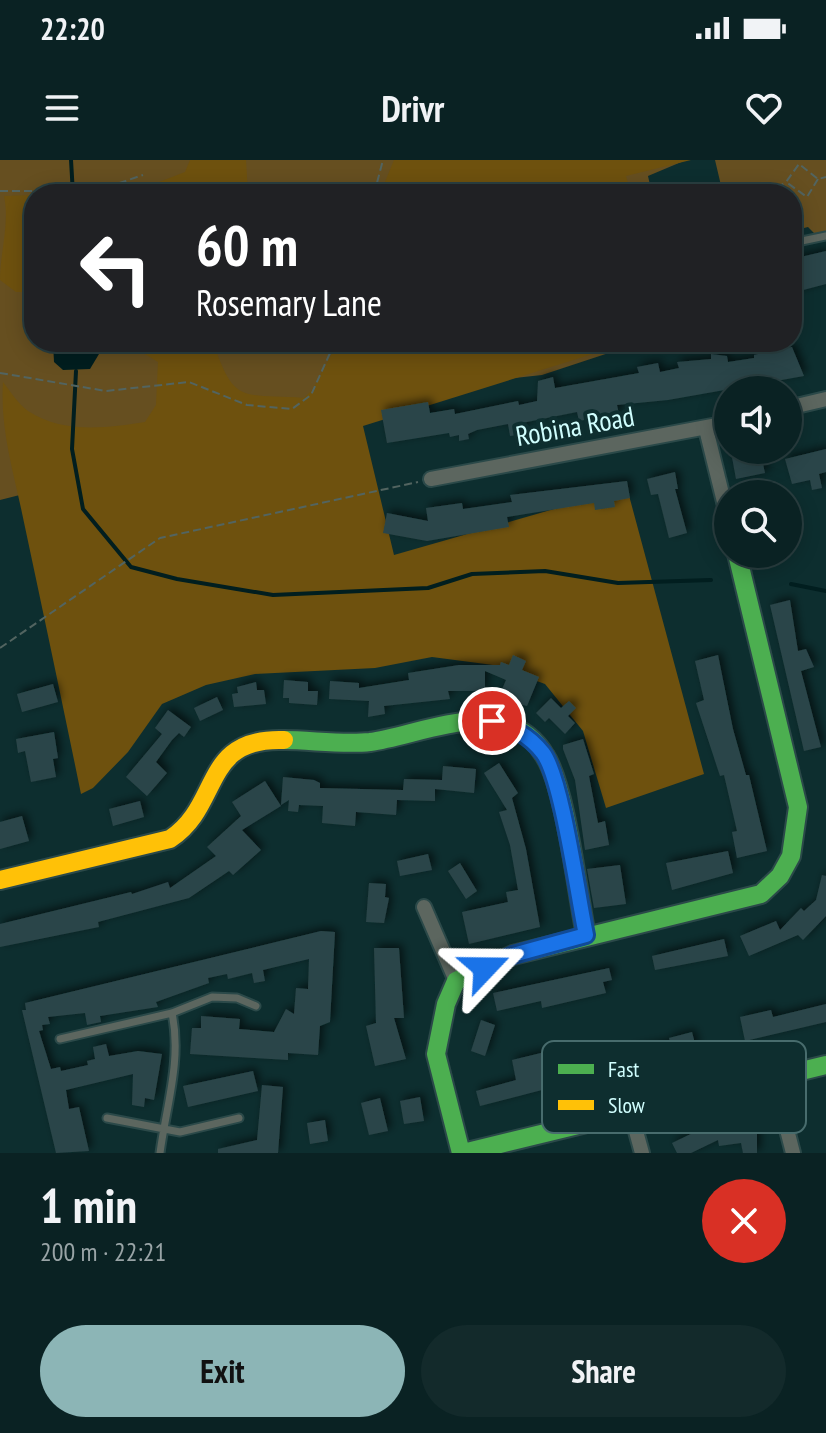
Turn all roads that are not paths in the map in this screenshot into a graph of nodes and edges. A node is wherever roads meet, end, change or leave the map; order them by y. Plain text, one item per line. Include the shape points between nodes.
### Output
1 (826, 236) edge
2 (802, 241) edge
3 (826, 399) edge
4 (802, 405) edge
5 (714, 427) edge
6 (706, 429) junction
7 (431, 479) road end
8 (719, 480) edge
9 (740, 568) edge
10 (0, 880) edge
11 (424, 907) dead end
12 (586, 935) junction
13 (456, 981) junction
14 (256, 1006) dead end
15 (172, 1013) junction
16 (60, 1039) dead end
17 (826, 1065) edge
18 (806, 1070) edge
19 (107, 1118) dead end
20 (239, 1118) dead end
21 (163, 1129) junction
22 (553, 1133) edge
23 (636, 1133) edge
24 (788, 1133) edge
25 (486, 1150) edge
26 (160, 1153) edge
27 (462, 1153) edge
28 (642, 1153) edge
29 (793, 1153) edge

1 - 2 lane
3 - 4 street
5 - 6 street, Robina Road
6 - 7 street, Robina Road
6 - 8 street
9 - 12 street via 798,807 799,839 790,862 761,894
10 - 12 street via 170,839 188,827 225,757 262,739 368,742 462,721 492,721 521,730 545,755 556,784
11 - 13 street
12 - 13 street via 513,955
13 - 27 street via 436,1054
14 - 15 lane via 237,998 212,997
15 - 16 lane
15 - 21 lane via 174,1076
17 - 18 street
19 - 21 lane
20 - 21 lane via 180,1132
21 - 26 lane
22 - 25 street
23 - 28 street
24 - 29 street
25 - 27 street

